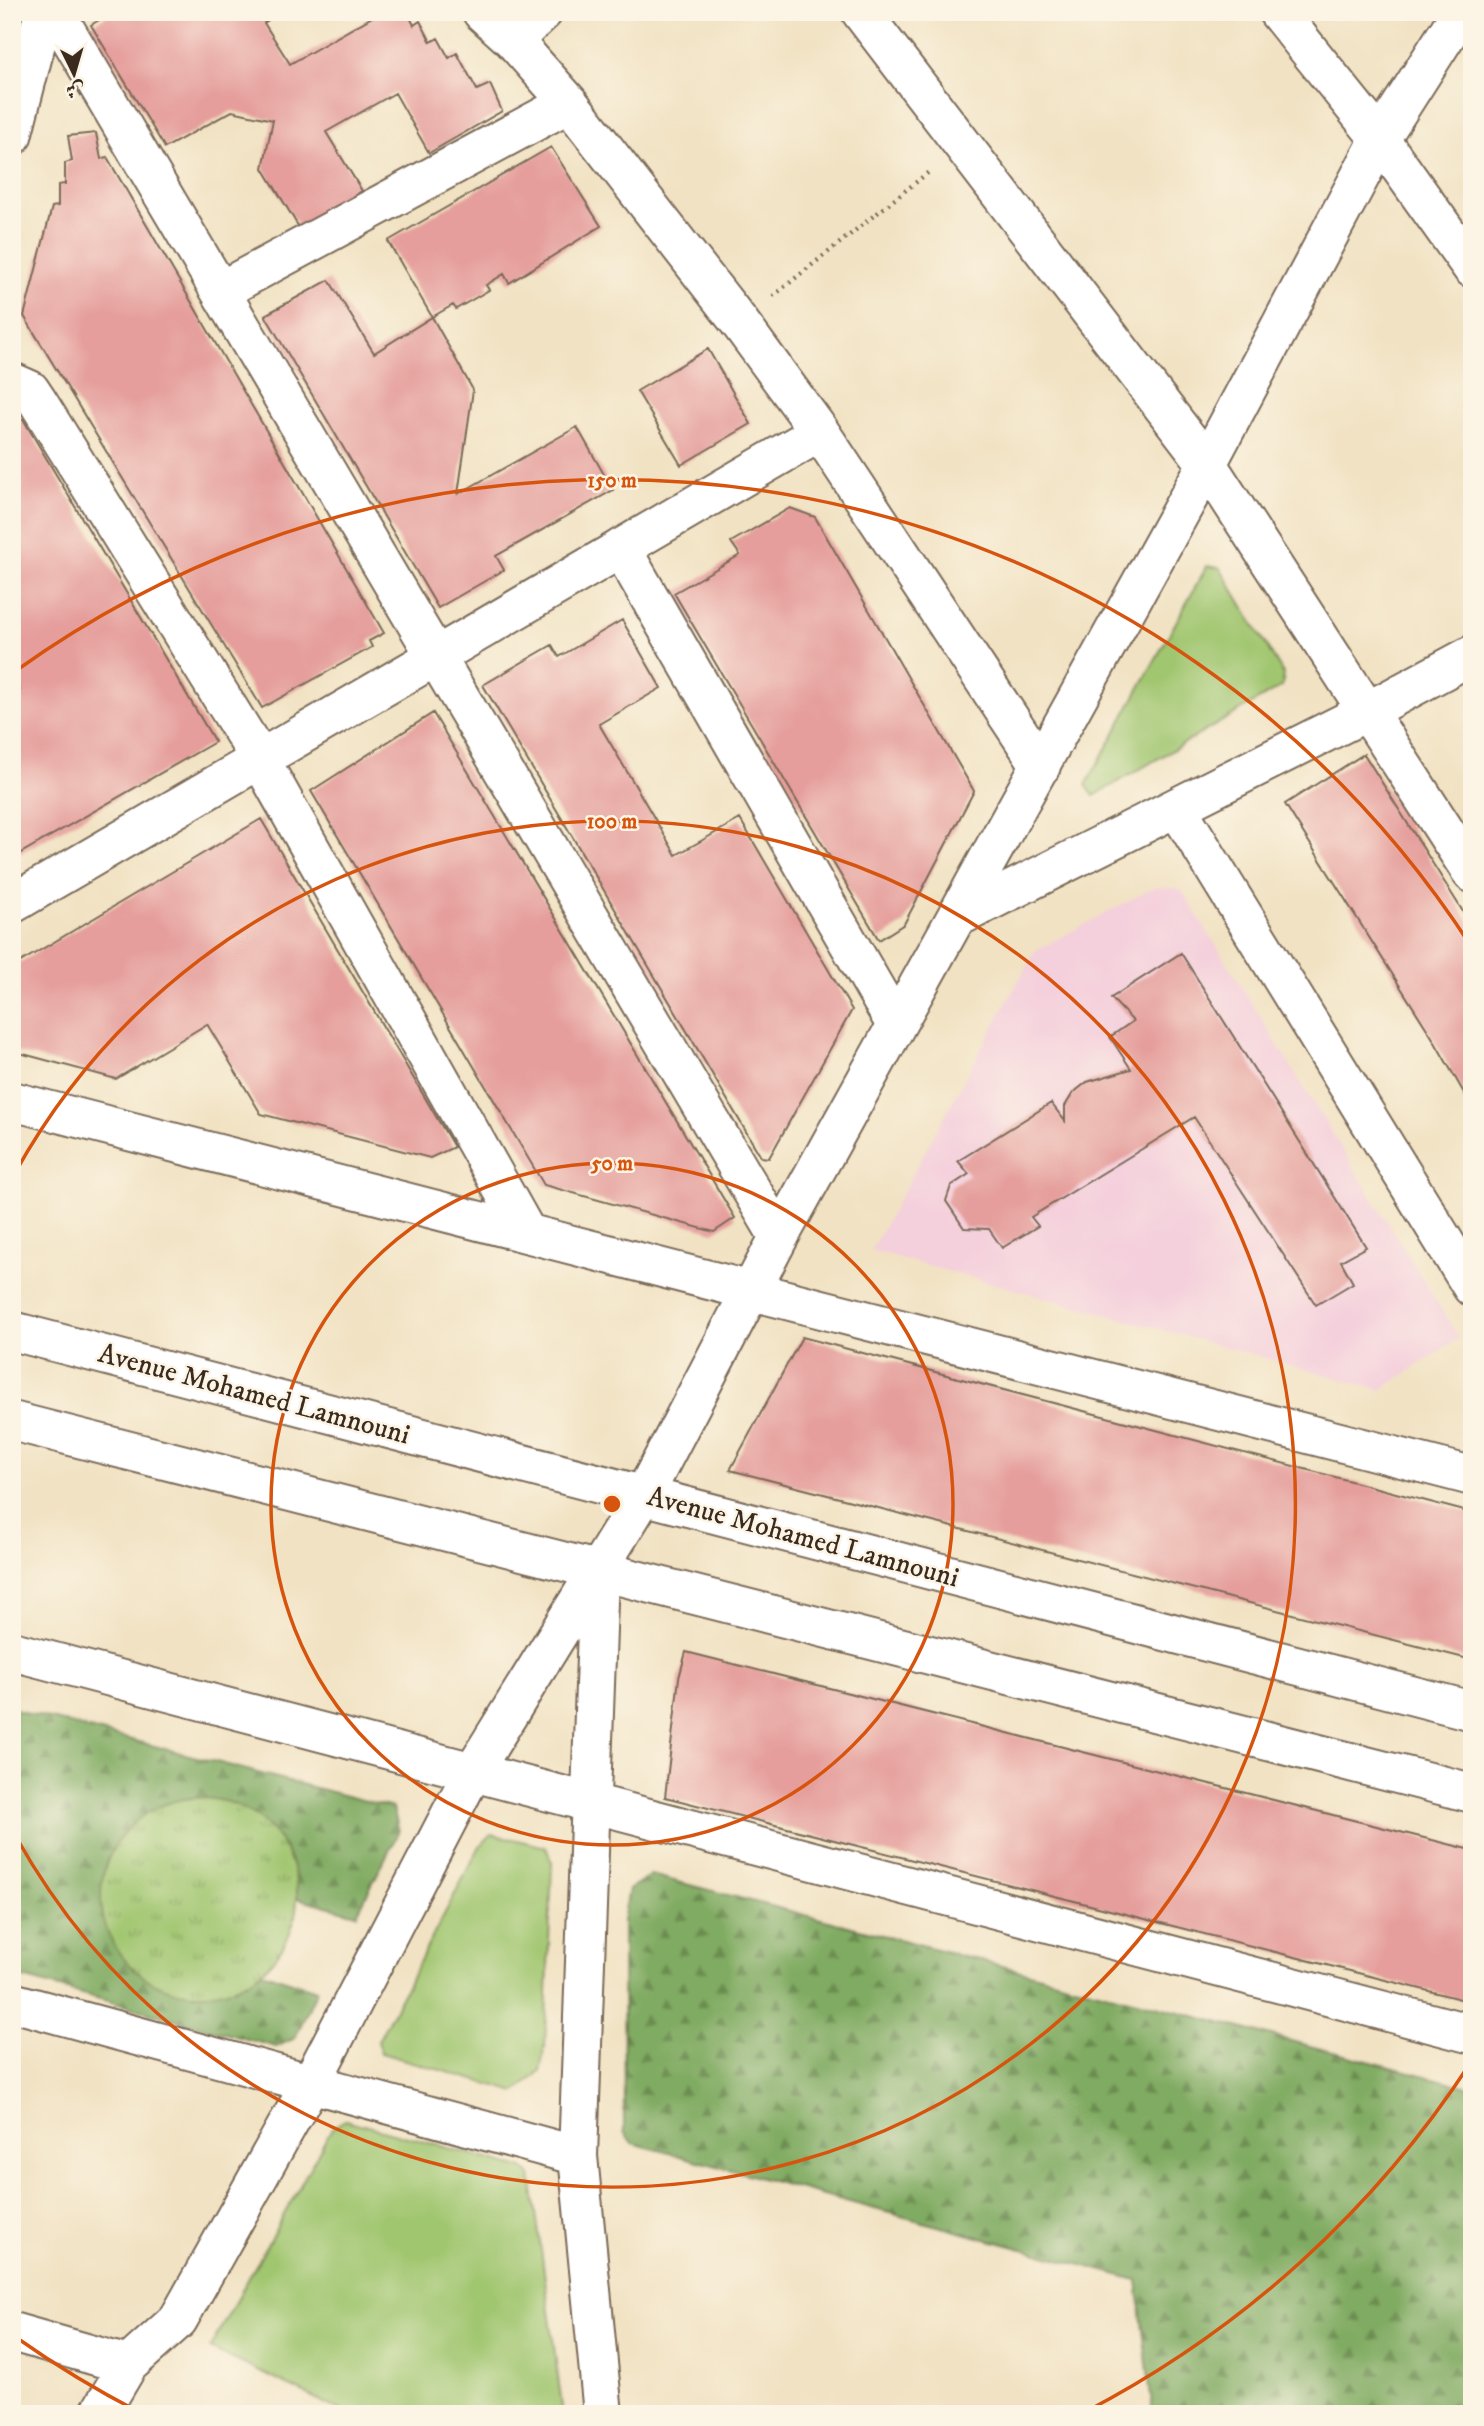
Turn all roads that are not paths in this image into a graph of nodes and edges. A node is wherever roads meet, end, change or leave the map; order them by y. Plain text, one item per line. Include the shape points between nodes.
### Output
1 (44, 12) edge
2 (55, 12) edge
3 (482, 12) edge
4 (543, 12) edge
5 (862, 12) edge
6 (1278, 12) edge
7 (1461, 12) edge
8 (513, 40) junction
9 (569, 103) junction
10 (12, 136) edge
11 (1380, 139) junction
12 (1472, 268) edge
13 (220, 291) junction
14 (12, 382) edge
15 (820, 432) junction
16 (1207, 464) junction
17 (621, 548) junction
18 (1472, 655) edge
19 (436, 656) junction
20 (1368, 710) junction
21 (260, 759) junction
22 (1041, 766) junction
23 (1177, 808) junction
24 (1472, 873) edge
25 (12, 904) edge
26 (958, 917) junction
27 (896, 1026) junction
28 (12, 1101) edge
29 (527, 1233) junction
30 (779, 1237) junction
31 (1472, 1287) edge
32 (751, 1290) junction
33 (12, 1331) edge
34 (12, 1421) edge
35 (1472, 1476) edge
36 (644, 1495) junction
37 (600, 1570) junction
38 (12, 1651) edge
39 (1472, 1711) edge
40 (472, 1773) junction
41 (1472, 1793) edge
42 (590, 1805) junction
43 (12, 2002) edge
44 (1472, 2034) edge
45 (312, 2083) junction
46 (578, 2156) junction
47 (12, 2332) edge
48 (128, 2365) junction
49 (99, 2414) edge
50 (603, 2414) edge

1 - 10 street
2 - 13 street
3 - 8 street
4 - 8 street
5 - 16 street
6 - 11 street
7 - 11 street
8 - 9 street
9 - 13 street
9 - 15 street
11 - 12 street
11 - 16 street
13 - 19 street
14 - 21 street via 34,396
15 - 17 street
15 - 22 street
16 - 20 street
16 - 22 street
17 - 19 street
17 - 27 street
18 - 20 street
19 - 21 street
19 - 30 street
20 - 23 street
20 - 24 street
21 - 25 street
21 - 29 street
22 - 26 street
23 - 26 street
23 - 31 street
26 - 27 street
27 - 30 street
28 - 29 street
29 - 32 street
30 - 32 street
32 - 35 street
32 - 36 street
33 - 36 street, Avenue Mohamed Lamnouni
34 - 37 street
36 - 37 street
36 - 39 street, Avenue Mohamed Lamnouni
37 - 40 street
37 - 41 street
37 - 42 street
38 - 40 street
40 - 42 street
40 - 45 street
42 - 44 street
42 - 46 street
43 - 45 street
45 - 46 street
45 - 48 street via 178,2320
46 - 50 street
47 - 48 street
48 - 49 street

